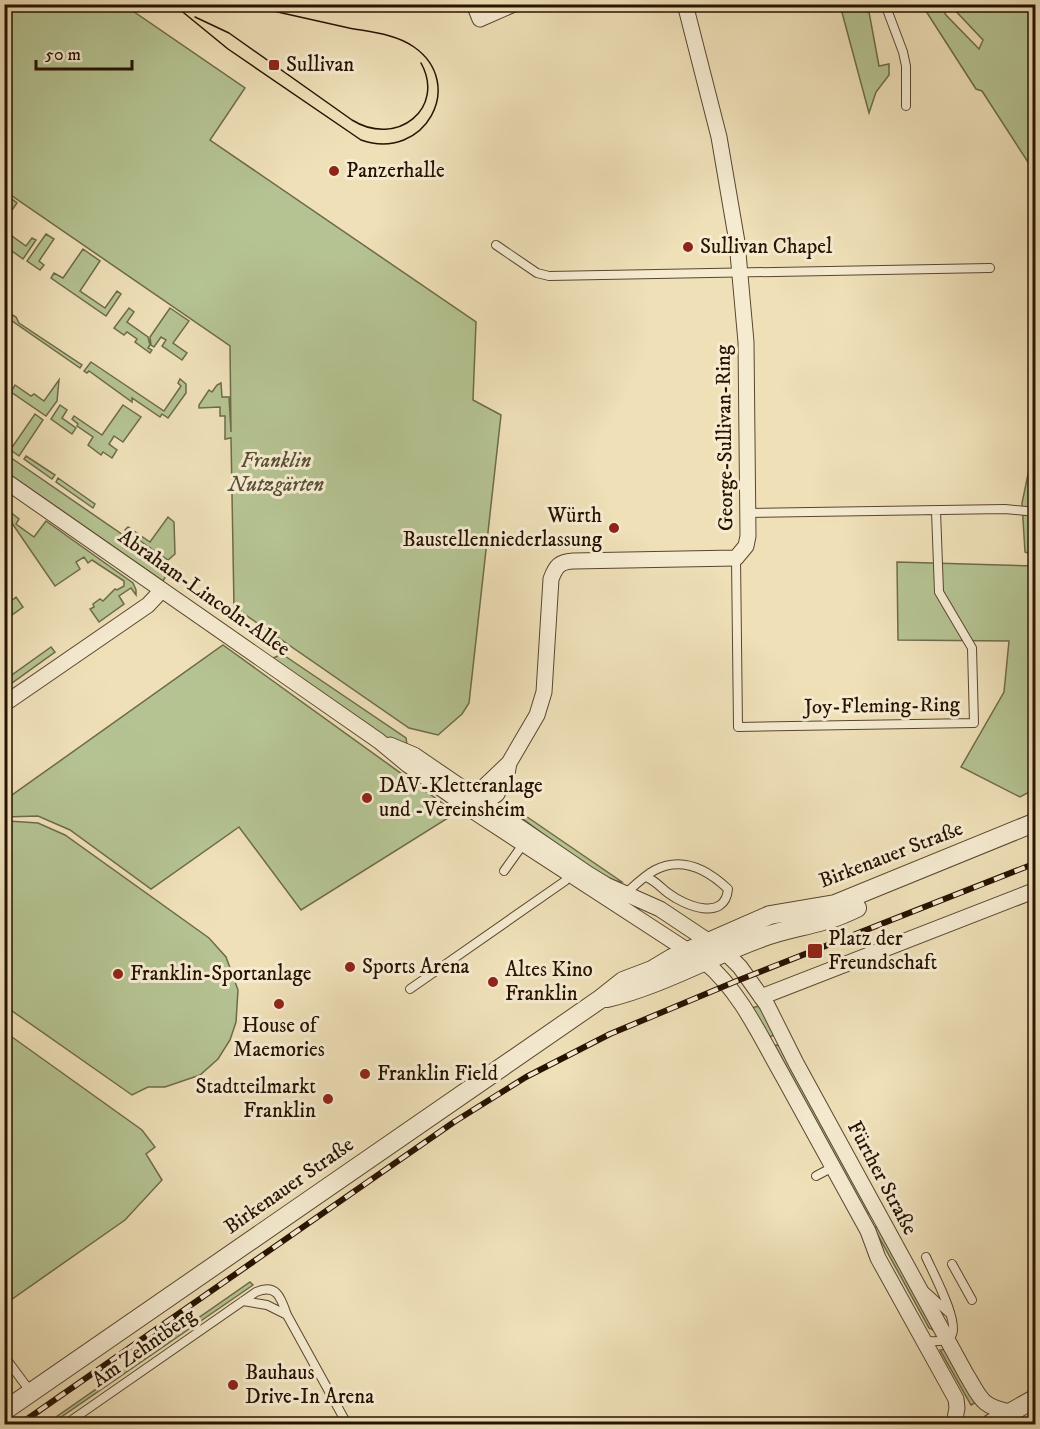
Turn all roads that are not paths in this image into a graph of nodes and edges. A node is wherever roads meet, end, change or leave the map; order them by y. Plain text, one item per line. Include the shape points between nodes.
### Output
1 (474, 4) edge
2 (513, 4) edge
3 (685, 4) edge
4 (885, 4) edge
5 (906, 106) dead end
6 (496, 245) dead end
7 (990, 268) dead end
8 (741, 273) junction
9 (4, 480) edge
10 (936, 510) junction
11 (1035, 512) edge
12 (748, 513) junction
13 (736, 558) junction
14 (162, 590) junction
15 (4, 704) edge
16 (479, 804) junction
17 (1035, 822) edge
18 (527, 838) junction
19 (504, 871) dead end
20 (570, 875) junction
21 (646, 877) junction
22 (1035, 890) edge
23 (622, 903) junction
24 (710, 942) junction
25 (687, 951) junction
26 (726, 953) junction
27 (705, 962) junction
28 (410, 989) dead end
29 (761, 997) junction
30 (599, 1000) junction
31 (741, 1006) junction
32 (782, 1036) junction
33 (766, 1046) junction
34 (833, 1167) junction
35 (816, 1176) dead end
36 (926, 1257) dead end
37 (952, 1264) dead end
38 (914, 1280) junction
39 (972, 1300) dead end
40 (243, 1301) junction
41 (949, 1313) junction
42 (287, 1315) junction
43 (947, 1340) junction
44 (925, 1341) junction
45 (4, 1356) edge
46 (31, 1393) junction
47 (1035, 1398) edge
48 (4, 1411) edge
49 (1010, 1412) junction
50 (66, 1425) edge
51 (347, 1425) edge
52 (954, 1425) edge
53 (990, 1425) edge

1 - 2 street via 480,19
3 - 8 street, George-Sullivan-Ring via 718,137
4 - 5 lane via 906,66
6 - 8 lane via 537,273 549,276
7 - 8 lane
8 - 12 street, George-Sullivan-Ring
9 - 14 street, Abraham-Lincoln-Allee
10 - 11 lane
10 - 12 lane
10 - 13 lane, Joy-Fleming-Ring via 939,592 972,648 974,723 738,727
12 - 13 street, George-Sullivan-Ring via 746,546
13 - 16 street, George-Sullivan-Ring via 573,561 556,567 544,692 537,716 509,763 497,794
14 - 15 street via 148,606
14 - 16 street, Abraham-Lincoln-Allee via 408,765
16 - 18 street, Abraham-Lincoln-Allee
17 - 24 street, Birkenauer Straße via 835,904 770,915
17 - 26 street, Birkenauer Straße via 1008,846 990,854 825,921 759,938
18 - 19 lane
18 - 20 street, Abraham-Lincoln-Allee
18 - 23 street, Abraham-Lincoln-Allee via 606,885
20 - 23 street, Abraham-Lincoln-Allee
20 - 28 lane
21 - 21 lane via 696,907 713,909 727,899 728,889 713,874 689,865 656,870
21 - 23 lane
22 - 29 street
23 - 24 street, Fürther Straße via 660,909
23 - 25 street, Fürther Straße
24 - 25 street, Birkenauer Straße
24 - 26 street, Fürther Straße
25 - 27 street, Fürther Straße
25 - 30 street, Birkenauer Straße via 622,981
26 - 27 street, Birkenauer Straße
26 - 29 street, Fürther Straße
27 - 30 street, Birkenauer Straße
27 - 31 street, Fürther Straße via 721,976
29 - 31 lane
29 - 32 street, Fürther Straße
30 - 46 street, Birkenauer Straße
31 - 33 street, Fürther Straße
32 - 33 lane
32 - 38 street, Fürther Straße
33 - 34 street, Fürther Straße
34 - 35 lane
34 - 44 street, Fürther Straße
36 - 41 lane
37 - 39 lane
38 - 41 lane
38 - 43 street, Fürther Straße
40 - 42 lane via 267,1305
40 - 42 lane, Am Zehntberg via 264,1289 272,1290 282,1300
40 - 50 lane, Am Zehntberg
41 - 43 lane via 954,1329
42 - 51 lane, Am Zehntberg
43 - 44 lane
43 - 49 street, Fürther Straße via 984,1403
44 - 52 street via 956,1400
45 - 46 lane
46 - 48 street, Birkenauer Straße
47 - 49 street
49 - 53 street

